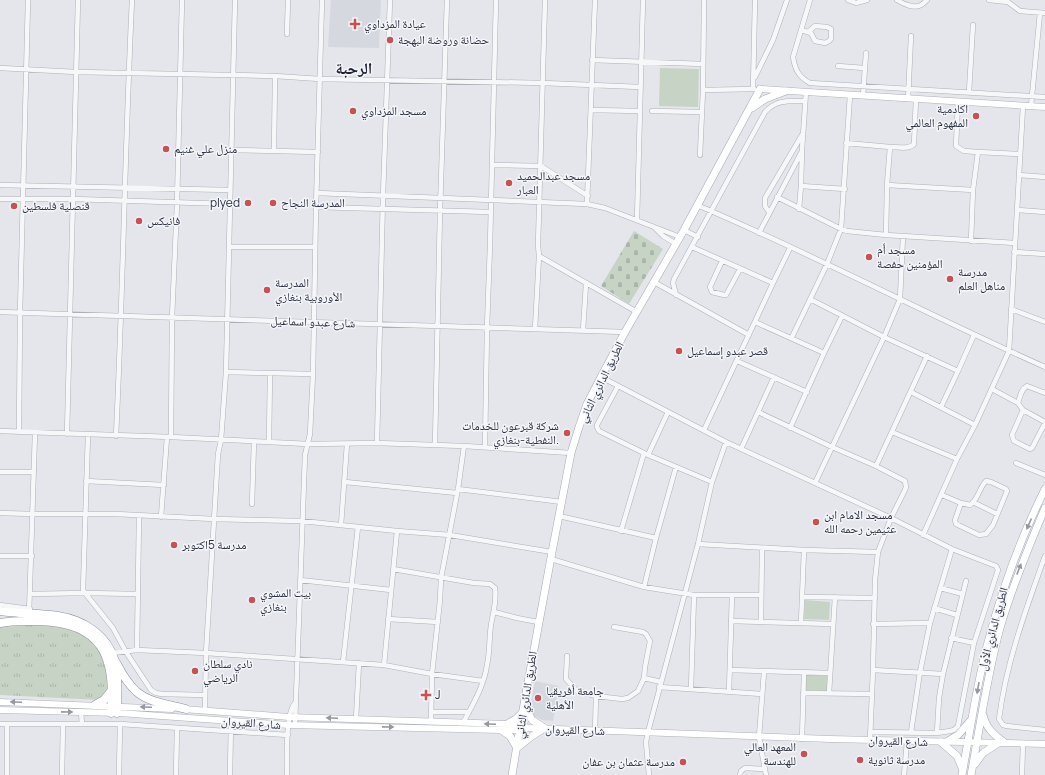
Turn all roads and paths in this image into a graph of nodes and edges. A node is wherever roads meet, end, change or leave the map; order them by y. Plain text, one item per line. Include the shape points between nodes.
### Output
1 (28, 0) edge
2 (78, 0) edge
3 (132, 0) edge
4 (182, 0) edge
5 (235, 0) edge
6 (288, 0) edge
7 (322, 0) edge
8 (390, 0) edge
9 (447, 0) edge
10 (496, 0) edge
11 (545, 0) edge
12 (595, 0) edge
13 (643, 0) edge
14 (704, 0) edge
15 (755, 0) edge
16 (787, 0) edge
17 (810, 0) edge
18 (848, 0) edge
19 (867, 0) edge
20 (897, 0) edge
21 (927, 0) edge
22 (989, 0) edge
23 (1042, 13) edge
24 (973, 25) dead end
25 (801, 30) junction
26 (808, 32) junction
27 (287, 34) dead end
28 (911, 36) dead end
29 (866, 53) dead end
30 (592, 60) junction
31 (641, 62) junction
32 (703, 64) junction
33 (838, 66) dead end
34 (0, 68) edge
35 (864, 68) junction
36 (27, 70) junction
37 (76, 72) junction
38 (128, 72) junction
39 (181, 74) junction
40 (233, 76) junction
41 (275, 76) junction
42 (754, 78) junction
43 (320, 79) junction
44 (387, 80) junction
45 (444, 82) junction
46 (493, 82) junction
47 (543, 83) junction
48 (591, 85) junction
49 (863, 86) junction
50 (640, 87) junction
51 (909, 88) junction
52 (756, 89) junction
53 (703, 90) junction
54 (786, 91) junction
55 (806, 92) junction
56 (969, 92) junction
57 (850, 95) junction
58 (863, 96) junction
59 (1031, 96) junction
60 (1045, 97) edge
61 (908, 98) junction
62 (916, 99) junction
63 (805, 101) junction
64 (958, 102) junction
65 (1023, 106) junction
66 (1031, 106) junction
67 (1045, 107) edge
68 (591, 110) junction
69 (748, 110) junction
70 (640, 111) junction
71 (652, 111) dead end
72 (702, 112) junction
73 (803, 133) junction
74 (846, 144) junction
75 (890, 147) junction
76 (231, 150) junction
77 (802, 150) junction
78 (274, 151) junction
79 (318, 152) junction
80 (978, 152) junction
81 (1020, 154) junction
82 (700, 156) dead end
83 (492, 165) junction
84 (541, 166) junction
85 (1019, 175) junction
86 (1045, 177) edge
87 (0, 185) edge
88 (23, 185) junction
89 (888, 185) junction
90 (74, 186) junction
91 (801, 186) junction
92 (124, 188) junction
93 (178, 188) junction
94 (844, 189) junction
95 (230, 190) junction
96 (973, 190) junction
97 (317, 193) junction
98 (383, 196) junction
99 (588, 196) junction
100 (777, 196) junction
101 (441, 198) junction
102 (0, 199) edge
103 (23, 199) junction
104 (73, 199) junction
105 (491, 199) junction
106 (124, 201) junction
107 (539, 201) junction
108 (177, 204) junction
109 (229, 204) junction
110 (587, 204) junction
111 (697, 205) junction
112 (316, 208) junction
113 (382, 209) junction
114 (799, 209) junction
115 (1018, 210) junction
116 (440, 211) junction
117 (711, 211) junction
118 (490, 212) junction
119 (769, 212) junction
120 (1045, 212) edge
121 (637, 220) junction
122 (654, 227) junction
123 (684, 230) junction
124 (841, 230) junction
125 (759, 233) junction
126 (886, 235) junction
127 (903, 236) junction
128 (698, 237) junction
129 (678, 240) junction
130 (971, 241) junction
131 (1015, 243) junction
132 (229, 247) junction
133 (315, 247) junction
134 (692, 247) junction
135 (790, 248) junction
136 (1014, 252) junction
137 (1045, 254) edge
138 (539, 256) junction
139 (722, 261) junction
140 (827, 264) junction
141 (740, 269) junction
142 (654, 282) junction
143 (773, 283) junction
144 (586, 284) junction
145 (676, 295) junction
146 (810, 299) junction
147 (900, 299) junction
148 (1011, 309) junction
149 (0, 312) edge
150 (637, 312) junction
151 (20, 313) junction
152 (69, 314) junction
153 (122, 316) junction
154 (842, 316) junction
155 (172, 318) junction
156 (228, 320) junction
157 (755, 322) junction
158 (1045, 322) edge
159 (313, 323) junction
160 (379, 324) junction
161 (438, 326) junction
162 (487, 328) junction
163 (535, 329) junction
164 (583, 330) junction
165 (625, 332) junction
166 (974, 334) junction
167 (749, 335) junction
168 (884, 337) junction
169 (792, 338) junction
170 (1009, 351) junction
171 (824, 353) junction
172 (927, 356) junction
173 (737, 361) junction
174 (1045, 367) edge
175 (958, 371) junction
176 (226, 372) junction
177 (270, 373) junction
178 (313, 374) junction
179 (601, 377) junction
180 (774, 377) junction
181 (618, 386) junction
182 (992, 389) junction
183 (806, 392) junction
184 (911, 392) junction
185 (1045, 393) edge
186 (1018, 403) junction
187 (941, 407) junction
188 (1024, 410) junction
189 (668, 412) junction
190 (758, 412) junction
191 (1045, 423) edge
192 (975, 425) junction
193 (790, 428) junction
194 (704, 430) junction
195 (0, 431) edge
196 (19, 432) junction
197 (892, 432) junction
198 (35, 433) junction
199 (66, 434) junction
200 (88, 435) junction
201 (116, 436) junction
202 (169, 437) junction
203 (221, 440) junction
204 (254, 441) junction
205 (269, 441) junction
206 (726, 442) junction
207 (377, 443) junction
208 (308, 444) junction
209 (347, 444) junction
210 (435, 445) junction
211 (464, 446) junction
212 (485, 447) junction
213 (741, 448) junction
214 (832, 448) junction
215 (571, 453) junction
216 (646, 454) junction
217 (957, 459) junction
218 (1016, 462) dead end
219 (876, 466) junction
220 (676, 467) junction
221 (0, 472) edge
222 (34, 472) junction
223 (1045, 475) edge
224 (86, 480) junction
225 (344, 482) junction
226 (712, 482) junction
227 (815, 483) junction
228 (164, 485) junction
229 (1045, 489) edge
230 (458, 491) junction
231 (942, 495) junction
232 (562, 502) junction
233 (973, 502) junction
234 (961, 503) junction
235 (252, 504) dead end
236 (1045, 508) edge
237 (0, 513) edge
238 (33, 514) junction
239 (85, 514) junction
240 (997, 514) junction
241 (139, 516) junction
242 (559, 516) junction
243 (161, 517) junction
244 (891, 518) junction
245 (214, 519) junction
246 (302, 521) junction
247 (341, 525) junction
248 (358, 527) junction
249 (397, 531) junction
250 (620, 531) junction
251 (450, 535) junction
252 (923, 535) junction
253 (656, 538) junction
254 (698, 544) junction
255 (762, 548) junction
256 (952, 549) junction
257 (804, 550) junction
258 (552, 552) junction
259 (878, 552) junction
260 (0, 556) edge
261 (32, 556) junction
262 (1045, 556) edge
263 (551, 559) junction
264 (393, 570) junction
265 (441, 578) junction
266 (300, 580) junction
267 (966, 580) dead end
268 (351, 586) junction
269 (644, 587) junction
270 (940, 588) junction
271 (391, 590) junction
272 (85, 593) junction
273 (30, 594) junction
274 (138, 594) junction
275 (685, 594) junction
276 (963, 594) junction
277 (694, 595) junction
278 (732, 595) junction
279 (761, 595) junction
280 (802, 597) junction
281 (834, 597) junction
282 (875, 598) junction
283 (0, 605) edge
284 (934, 608) junction
285 (0, 611) edge
286 (30, 612) junction
287 (494, 612) junction
288 (957, 615) junction
289 (388, 619) junction
290 (731, 621) junction
291 (0, 622) edge
292 (438, 622) junction
293 (538, 622) junction
294 (761, 622) junction
295 (930, 622) junction
296 (801, 623) junction
297 (833, 624) junction
298 (873, 624) junction
299 (614, 627) dead end
300 (951, 638) junction
301 (974, 643) junction
302 (137, 650) junction
303 (126, 652) junction
304 (112, 653) junction
305 (206, 653) junction
306 (567, 656) dead end
307 (297, 660) junction
308 (115, 662) junction
309 (343, 662) junction
310 (359, 663) junction
311 (384, 665) junction
312 (730, 670) junction
313 (873, 670) junction
314 (764, 672) junction
315 (920, 672) junction
316 (804, 673) junction
317 (432, 674) junction
318 (830, 674) junction
319 (943, 674) junction
320 (644, 678) junction
321 (483, 681) junction
322 (660, 684) junction
323 (112, 689) junction
324 (691, 689) junction
325 (728, 692) junction
326 (829, 693) junction
327 (762, 694) junction
328 (803, 694) junction
329 (872, 694) junction
330 (206, 695) junction
331 (596, 696) junction
332 (0, 702) edge
333 (524, 704) junction
334 (95, 705) junction
335 (114, 709) junction
336 (0, 710) edge
337 (186, 710) junction
338 (205, 711) junction
339 (983, 711) junction
340 (81, 712) junction
341 (431, 712) junction
342 (469, 712) junction
343 (522, 713) junction
344 (292, 717) junction
345 (973, 718) junction
346 (356, 719) junction
347 (231, 722) junction
348 (431, 722) junction
349 (463, 723) junction
350 (0, 724) edge
351 (7, 724) junction
352 (63, 724) junction
353 (82, 724) junction
354 (120, 724) junction
355 (292, 725) junction
356 (504, 727) junction
357 (177, 728) junction
358 (520, 728) junction
359 (544, 729) junction
360 (1045, 730) edge
361 (231, 731) junction
362 (595, 731) junction
363 (648, 732) junction
364 (870, 732) junction
365 (910, 732) junction
366 (937, 733) junction
367 (288, 735) junction
368 (759, 737) junction
369 (802, 738) junction
370 (870, 740) junction
371 (907, 742) junction
372 (943, 742) junction
373 (968, 742) junction
374 (1002, 742) junction
375 (977, 743) junction
376 (1023, 743) junction
377 (1045, 744) edge
378 (517, 748) junction
379 (765, 769) junction
380 (972, 771) edge
381 (963, 773) edge
382 (7, 775) edge
383 (62, 775) edge
384 (119, 775) edge
385 (176, 775) edge
386 (230, 775) edge
387 (287, 775) edge
388 (512, 775) edge
389 (649, 775) edge
390 (740, 775) edge
391 (766, 775) edge
392 (904, 775) edge
393 (1022, 775) edge

1 - 36 street
2 - 37 street
3 - 38 street
4 - 39 street
5 - 40 street
6 - 27 street
7 - 43 street
8 - 44 street
9 - 45 street
10 - 46 street
11 - 47 street
12 - 30 street
13 - 31 street
14 - 32 street
15 - 42 street
16 - 42 street via 773,40
17 - 25 street
18 - 19 street via 856,3
20 - 21 street via 918,6
22 - 23 street via 1005,1 1020,11
23 - 59 street
24 - 56 street
25 - 26 street
25 - 49 street via 794,57 794,66 800,77 810,83
26 - 26 street via 815,41 826,42 831,39 831,29 828,27 815,26
28 - 51 street
29 - 35 street
30 - 31 street
30 - 48 street
31 - 32 street
31 - 50 street
32 - 53 street
33 - 35 street
34 - 36 street
35 - 49 street
36 - 37 street
36 - 88 street
37 - 38 street
37 - 90 street
38 - 39 street
38 - 92 street
39 - 40 street
39 - 93 street
40 - 41 street
40 - 76 street
41 - 43 street
41 - 78 street
42 - 52 street
43 - 44 street
43 - 79 street
44 - 45 street
44 - 98 street
45 - 46 street
45 - 101 street
46 - 47 street
46 - 83 street
47 - 48 street
47 - 84 street
48 - 50 street
48 - 68 street
49 - 51 street
49 - 58 street
50 - 70 street
51 - 56 street
51 - 61 street
52 - 53 street
52 - 54 main road
52 - 69 main road, الطريق الدائري الثاني
53 - 72 street
54 - 55 main road
54 - 69 main road via 765,99
55 - 57 main road
55 - 63 street
56 - 59 street
57 - 58 main road
57 - 74 street
58 - 61 main road
59 - 60 street
59 - 66 street
61 - 62 main road
62 - 64 main road
62 - 75 street via 914,144 908,148
63 - 73 street
63 - 117 street via 776,102 771,106
64 - 65 main road
64 - 80 street via 956,146 964,151
65 - 66 main road
65 - 81 street
66 - 67 main road
68 - 70 street
68 - 99 street
69 - 111 main road, الطريق الدائري الثاني
70 - 121 street
71 - 72 street
72 - 82 street
73 - 77 street
73 - 119 street via 765,198 765,206
74 - 75 street
74 - 94 street
75 - 89 street
76 - 78 street
76 - 95 street
77 - 91 street
77 - 100 street
78 - 79 street
79 - 97 street
80 - 81 street
80 - 96 street
81 - 85 street
83 - 84 street
83 - 105 street
84 - 99 street
84 - 107 street
85 - 86 street
85 - 115 street
87 - 88 street
88 - 90 street
88 - 103 street
89 - 96 street
89 - 126 street
90 - 92 street
90 - 104 street
91 - 94 street
91 - 114 street
92 - 93 street
92 - 106 street
93 - 95 street
93 - 108 street
94 - 124 street
95 - 109 street
96 - 130 street
97 - 98 street
97 - 112 street
98 - 101 street
98 - 113 street
99 - 110 street
100 - 114 street
100 - 119 street
101 - 105 street
101 - 116 street
102 - 103 street
103 - 104 street
103 - 151 street
104 - 106 street
104 - 152 street
105 - 107 street
105 - 118 street
106 - 108 street
106 - 153 street
107 - 110 street
107 - 138 street
108 - 109 street
108 - 155 street
109 - 132 street
110 - 121 street
111 - 117 street
111 - 123 main road, الطريق الدائري الثاني
112 - 113 street
112 - 133 street
113 - 116 street
113 - 160 street
114 - 124 street
115 - 120 street
115 - 131 street
116 - 118 street
116 - 161 street
117 - 125 street
117 - 128 street
118 - 162 street
119 - 125 street
121 - 122 street
122 - 129 street via 666,231
122 - 129 street via 663,236
123 - 128 street
123 - 129 main road, الطريق الدائري الثاني
124 - 126 street
124 - 140 street
125 - 135 street
126 - 127 street
127 - 130 street
127 - 147 street
128 - 134 street
129 - 142 main road, الطريق الدائري الثاني
130 - 131 street
131 - 136 street
132 - 133 street
132 - 156 street
133 - 159 street
134 - 139 street
134 - 145 street via 674,279
135 - 140 street
135 - 143 street
136 - 137 street
136 - 148 street
138 - 144 street
138 - 163 street
139 - 141 street
139 - 141 street via 710,287 712,292 726,295
140 - 146 street
140 - 147 street
141 - 143 street
142 - 145 street
142 - 150 main road, الطريق الدائري الثاني
143 - 157 street
144 - 150 street
144 - 164 street
145 - 167 street
146 - 154 street
146 - 169 street
147 - 166 street
147 - 168 street
148 - 158 street
148 - 170 street
149 - 151 street, شارع عبدو اسماعيل
150 - 165 main road, الطريق الدائري الثاني
151 - 152 street, شارع عبدو اسماعيل
151 - 196 street
152 - 153 street, شارع عبدو اسماعيل
152 - 199 street
153 - 155 street, شارع عبدو اسماعيل
153 - 201 street
154 - 168 street
154 - 171 street
155 - 156 street, شارع عبدو اسماعيل
155 - 202 street
156 - 159 street, شارع عبدو اسماعيل
156 - 176 street
157 - 167 street
157 - 169 street
159 - 160 street, شارع عبدو اسماعيل
159 - 178 street
160 - 161 street, شارع عبدو اسماعيل
160 - 207 street
161 - 162 street, شارع عبدو اسماعيل
161 - 210 street
162 - 163 street, شارع عبدو اسماعيل
162 - 212 street
163 - 164 street, شارع عبدو اسماعيل
164 - 165 street, شارع عبدو اسماعيل
165 - 179 main road, الطريق الدائري الثاني
166 - 170 street
166 - 175 street
167 - 173 street
168 - 172 street
168 - 214 street
169 - 171 street
170 - 174 street
170 - 182 street
171 - 183 street
172 - 175 street
172 - 184 street
173 - 180 street
173 - 194 street
175 - 187 street
176 - 177 street
176 - 203 street
177 - 178 street
177 - 205 street
178 - 208 street
179 - 181 street
179 - 215 main road, الطريق الدائري الثاني via 588,404
180 - 183 street
180 - 190 street
181 - 189 street
181 - 216 street via 597,427 599,431
182 - 186 street
182 - 192 street
183 - 193 street
184 - 187 street
184 - 197 street
185 - 186 street via 1027,386 1021,393
186 - 188 street
187 - 192 street
188 - 191 street
188 - 191 street via 1012,435 1014,441 1032,448
189 - 194 street
189 - 216 street
190 - 193 street
190 - 213 street
192 - 217 street
193 - 214 street
194 - 206 street
195 - 196 street
196 - 198 street
197 - 217 street
197 - 219 street
198 - 199 street
198 - 222 street
199 - 200 street
200 - 201 street
200 - 224 street
201 - 202 street
202 - 203 street
202 - 228 street
203 - 204 street
203 - 245 street
204 - 205 street
204 - 235 street
205 - 208 street
206 - 213 street
206 - 226 street
207 - 209 street
207 - 210 street
208 - 209 street
208 - 246 street via 305,452
209 - 225 street
210 - 211 street
211 - 212 street
211 - 230 street
212 - 215 street
213 - 227 street
214 - 219 street
214 - 227 street
215 - 232 main road, الطريق الدائري الثاني
216 - 220 street
216 - 250 street
217 - 231 street
218 - 223 street
219 - 244 street via 905,481 906,484
220 - 226 street
220 - 253 street
221 - 222 street
222 - 238 street
224 - 228 street
224 - 239 street
225 - 230 street
225 - 247 street
226 - 254 street
227 - 244 street
228 - 243 street
229 -> 345 main road, الطريق الدائري الأول via 1020,544 1000,600 987,647
230 - 232 street
230 - 251 street
231 - 234 street
231 - 252 street
232 - 242 main road, الطريق الدائري الثاني
233 - 234 street via 970,505
233 - 240 street
233 - 240 street via 986,481 1006,489
234 - 240 street via 956,524 979,535 988,533
339 -> 236 main road, الطريق الدائري الأول via 993,658 1008,602
237 - 238 street
238 - 239 street
238 - 261 street
239 - 241 street
239 - 272 street
241 - 243 street
241 - 274 street
242 - 250 street
242 - 258 main road, الطريق الدائري الثاني
243 - 245 street
244 - 252 street
244 - 259 street
245 - 246 street
245 - 305 street
246 - 247 street
246 - 266 street
247 - 248 street
248 - 249 street
248 - 268 street
249 - 251 street
249 - 264 street
250 - 253 street
251 - 258 street
251 - 265 street
252 - 256 street
253 - 269 street
254 - 255 street
254 - 275 street
255 - 257 street
255 - 279 street
256 - 270 street
256 - 301 street via 995,564 998,570
257 - 259 street
257 - 280 street
258 - 263 main road, الطريق الدائري الثاني
259 - 282 street
260 - 261 street
261 - 273 street
262 - 360 street via 1018,634 999,719 1007,726
263 - 269 street
263 - 293 main road, الطريق الدائري الثاني
264 - 265 street
264 - 271 street
265 - 287 street via 490,584 495,588 496,594
265 - 292 street
266 - 268 street
266 - 307 street
267 - 276 street
268 - 271 street
268 - 309 street
269 - 275 street
270 - 276 street
270 - 284 street
271 - 289 street
272 - 273 street
272 - 274 street
272 - 303 street via 113,628
273 - 286 street
274 - 302 street
275 - 277 street
275 - 322 street
276 - 288 street
277 - 278 street
277 - 324 street
278 - 279 street
278 - 290 street
279 - 294 street
280 - 281 street
280 - 296 street
281 - 282 street
281 - 297 street
282 - 298 street
283 - 286 street
284 - 288 street
284 - 295 street
285 - 286 highway
286 - 304 highway via 80,622 93,629
287 - 293 street
287 - 321 street via 488,664
288 - 300 street
289 - 292 street
289 - 311 street
290 - 294 street
290 - 312 street
291 - 323 highway via 59,623 90,634 98,641 105,654
292 - 317 street
293 - 333 main road, الطريق الدائري الثاني
294 - 296 street
295 - 298 street
295 - 315 street
296 - 297 street
297 - 318 street
298 - 313 street
299 - 320 street via 643,632 649,637
300 - 301 street
300 - 319 street
301 - 366 street via 958,726 954,730
302 - 303 street
302 - 305 street
303 - 304 street
303 - 330 street via 151,690 156,693
304 - 308 highway
305 - 307 street
305 - 330 street
306 - 331 street via 566,680 577,691
307 - 309 street
307 - 344 street
308 - 335 highway
308 - 337 highway via 129,684 138,692 153,700
309 - 310 street
310 - 311 street
310 - 346 street
311 - 317 street
312 - 314 street
312 - 325 street
313 - 315 street
313 - 329 street
314 - 316 street
314 - 327 street
315 - 319 street
315 - 365 street
316 - 318 street
316 - 328 street
317 - 321 street
317 - 341 street
318 - 326 street
319 - 366 street via 938,698
320 - 322 street
320 - 331 street via 638,691 628,698
321 - 342 street
322 - 324 street
322 - 363 street
323 - 334 highway via 104,700
323 - 335 highway
324 - 325 street
325 - 327 street
326 - 328 street
326 - 329 street
327 - 368 street
328 - 369 street
329 - 364 street
330 - 338 street
331 - 362 street
334 -> 332 main road
333 - 343 main road, الطريق الدائري الثاني
333 - 359 main road via 532,720
334 - 335 main road
337 -> 335 main road
335 - 340 main road
335 - 347 main road, شارع القيروان
336 -> 340 main road
337 - 338 main road
338 - 344 main road
339 - 374 main road via 989,730
339 - 375 main road, الطريق الدائري الأول
340 - 353 street
341 - 342 street
341 - 348 street
342 - 349 street
343 - 356 main road
343 - 358 main road, الطريق الدائري الثاني
346 -> 344 main road
344 - 355 street
345 - 372 main road via 958,735
345 - 373 main road, الطريق الدائري الأول
346 - 348 main road
347 - 355 main road, شارع القيروان
347 - 361 street
348 - 349 main road
356 -> 349 main road
350 - 351 street
351 - 352 street
351 - 382 street
352 - 353 street
352 - 383 street
353 - 354 street
354 - 357 street
354 - 384 street
355 -> 356 main road, شارع القيروان
355 - 367 street
356 - 358 main road, شارع القيروان
356 - 378 main road
357 - 361 street
357 - 385 street
358 - 359 main road, شارع القيروان
358 - 378 main road, الطريق الدائري الثاني
359 - 362 main road, شارع القيروان
359 - 378 main road
361 - 367 street
361 - 386 street
362 - 363 main road, شارع القيروان
363 - 368 main road, شارع القيروان
363 - 389 street via 646,742
364 - 365 street
364 - 370 street
365 - 366 street
367 - 387 street
368 - 369 main road, شارع القيروان
368 - 379 street
369 - 370 main road, شارع القيروان
370 - 371 main road, شارع القيروان
371 - 372 main road, شارع القيروان
371 - 392 street
372 - 373 main road, شارع القيروان
372 - 381 main road via 957,756
373 - 375 main road, شارع القيروان
373 - 381 main road, الطريق الدائري الأول
374 - 375 main road, شارع القيروان
374 - 376 main road, شارع القيروان
374 - 380 main road via 983,753
375 - 380 main road, الطريق الدائري الأول
376 - 377 main road, شارع القيروان
376 - 393 street
378 - 388 main road, الطريق الدائري الثاني
379 - 390 street via 745,768
379 - 391 street

